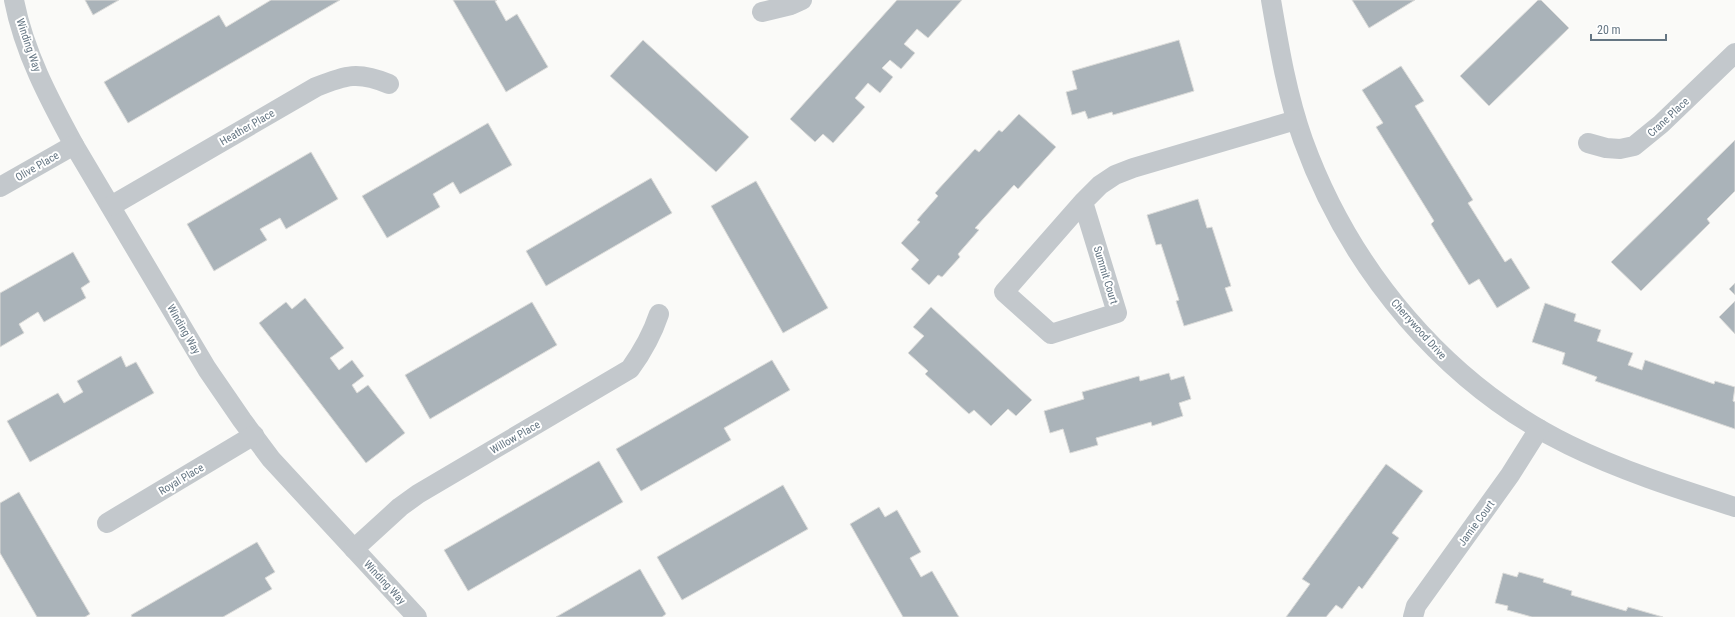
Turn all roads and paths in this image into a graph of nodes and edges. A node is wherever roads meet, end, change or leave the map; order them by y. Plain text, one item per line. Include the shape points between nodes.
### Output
1 (14, 0) edge
2 (802, 0) edge
3 (1271, 0) edge
4 (762, 12) dead end
5 (1735, 53) edge
6 (389, 84) dead end
7 (1296, 120) junction
8 (1588, 143) dead end
9 (74, 145) junction
10 (0, 187) edge
11 (1083, 202) junction
12 (111, 206) junction
13 (659, 314) dead end
14 (1539, 429) junction
15 (254, 436) junction
16 (1735, 507) edge
17 (107, 523) dead end
18 (354, 549) junction
19 (417, 617) edge
20 (1412, 617) edge

1 - 9 street, Winding Way via 42,84
2 - 4 street
3 - 7 street, Cherrywood Drive
5 - 8 street, Crane Place via 1661,124 1634,146 1620,149
6 - 12 street, Heather Place via 372,77 354,75 337,78 316,87
7 - 11 street, Summit Court via 1132,168 1105,182
7 - 14 street, Cherrywood Drive via 1320,183 1343,230 1390,298 1455,368 1504,407
9 - 10 street, Olive Place
9 - 12 street, Winding Way
11 - 11 street, Summit Court via 1004,292 1051,334 1118,313
12 - 15 street, Winding Way via 207,369
13 - 18 street, Willow Place via 648,342 630,369 418,494
14 - 16 street, Cherrywood Drive via 1633,473
14 - 20 street, Jamie Court via 1510,475 1416,606
15 - 17 street, Royal Place
15 - 18 street, Winding Way via 271,459
18 - 19 street, Winding Way

